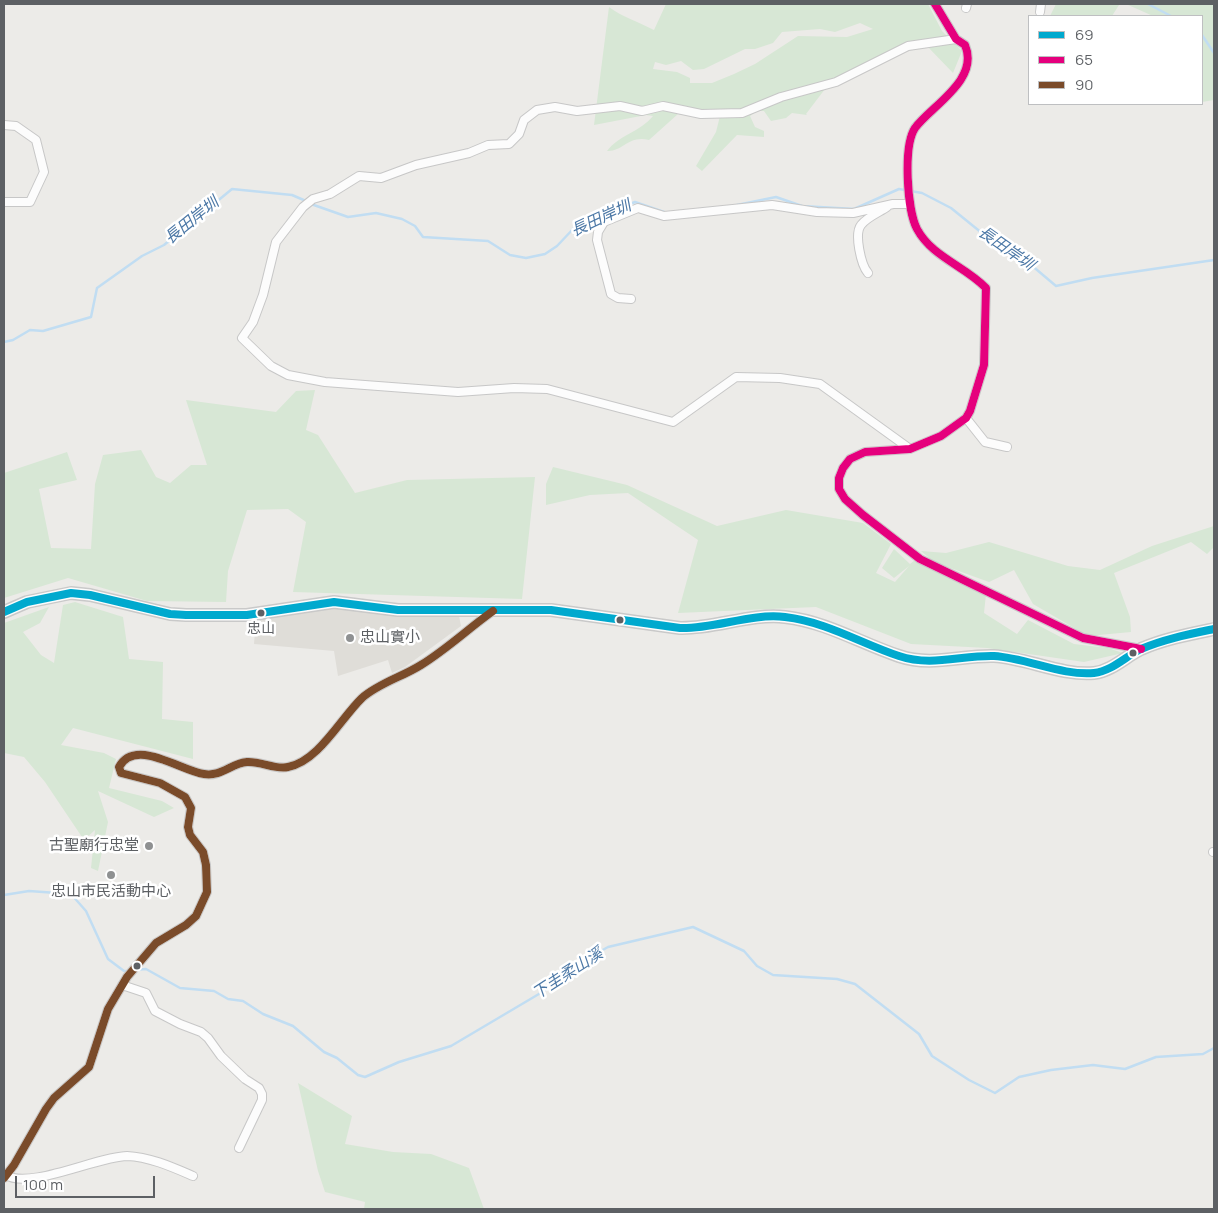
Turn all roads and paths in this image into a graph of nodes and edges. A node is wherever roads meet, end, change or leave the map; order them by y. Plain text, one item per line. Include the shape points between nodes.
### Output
1 (935, 4) edge
2 (956, 39) junction
3 (4, 125) edge
4 (909, 201) junction
5 (4, 202) edge
6 (893, 204) junction
7 (868, 273) dead end
8 (631, 300) dead end
9 (966, 418) junction
10 (1007, 447) dead end
11 (910, 449) junction
12 (493, 611) junction
13 (4, 612) edge
14 (1214, 629) edge
15 (1141, 649) junction
16 (122, 985) junction
17 (239, 1148) dead end
18 (5, 1176) edge
19 (193, 1176) dead end

1 - 2 street
2 - 4 street via 965,45 967,51 964,72 950,95 915,129 911,138 907,184
2 - 11 street via 908,46 836,82 742,112 701,114 663,106 642,111 620,106 537,110 524,120 519,134 509,144 488,145 381,178 359,176 330,194 313,199 287,225 276,242 253,322 242,338 271,366 288,375 326,382 458,392 547,389 672,422 736,377 780,378 820,384
3 - 5 street via 16,126 36,140 44,172 30,202
4 - 6 street
4 - 9 street via 917,230 928,244 986,288 984,365
6 - 7 street via 861,224 858,232 862,267
6 - 8 street via 853,213 817,212 772,205 664,216 631,209 604,222 597,240 611,294
9 - 10 street via 985,442
9 - 11 street via 941,436
11 - 15 street via 865,452 850,459 839,478 839,489 846,499 920,559 1083,638
12 - 13 street via 398,610 334,602 247,615 186,615 71,593 27,602
12 - 15 street via 551,610 697,629 755,618 783,617 829,626 915,660 992,656 1028,660 1084,674 1098,673
12 - 16 street via 433,658 370,691 322,746 298,764 288,768 248,762 214,775 140,754 123,760 119,767 121,772 160,783 185,797 191,808 190,835 203,852 208,878 207,892 196,916 186,926 156,943
14 - 15 street
16 - 17 street via 146,993 155,1011 165,1018 201,1032 221,1056 259,1088 262,1100
16 - 18 street via 108,1008 89,1067 54,1098
18 - 19 street via 25,1178 125,1156 143,1158

